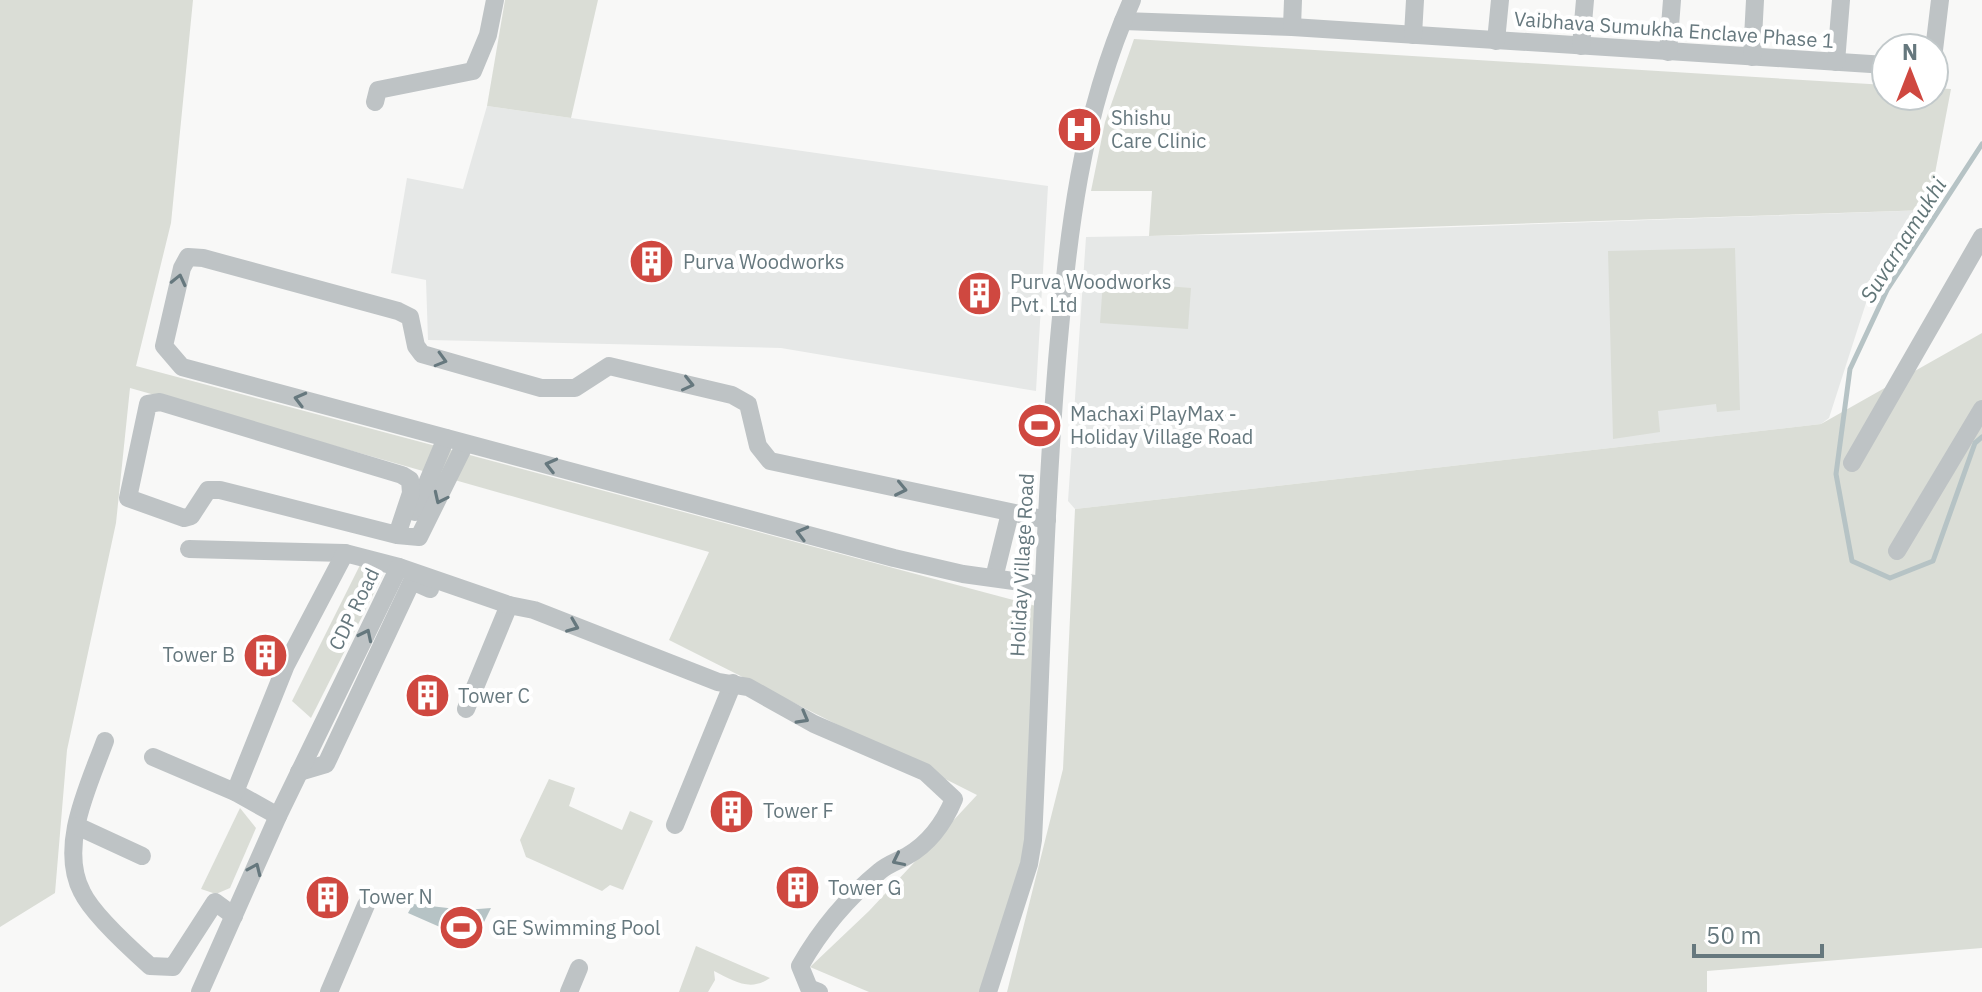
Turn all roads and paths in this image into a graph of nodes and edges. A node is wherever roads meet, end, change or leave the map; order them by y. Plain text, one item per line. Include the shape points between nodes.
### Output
1 (495, 0) edge
2 (1132, 0) edge
3 (1293, 0) edge
4 (1415, 0) edge
5 (1500, 0) edge
6 (1585, 0) edge
7 (1672, 0) edge
8 (1755, 0) edge
9 (1841, 0) edge
10 (1940, 0) edge
11 (1123, 21) junction
12 (1292, 27) junction
13 (1936, 32) edge
14 (1413, 35) junction
15 (1496, 41) junction
16 (1581, 46) junction
17 (1668, 52) junction
18 (1752, 57) junction
19 (1836, 62) junction
20 (1870, 64) edge
21 (375, 102) dead end
22 (1982, 237) edge
23 (1982, 409) edge
24 (446, 438) junction
25 (465, 444) junction
26 (1852, 463) dead end
27 (1010, 513) junction
28 (1047, 520) junction
29 (401, 536) junction
30 (189, 549) dead end
31 (1897, 551) dead end
32 (345, 553) junction
33 (399, 567) junction
34 (994, 578) junction
35 (1042, 585) junction
36 (509, 605) junction
37 (733, 683) junction
38 (466, 709) dead end
39 (105, 741) dead end
40 (153, 757) dead end
41 (299, 772) junction
42 (235, 792) junction
43 (278, 816) junction
44 (675, 825) dead end
45 (77, 826) junction
46 (142, 856) dead end
47 (366, 905) dead end
48 (234, 916) junction
49 (579, 968) dead end
50 (200, 992) edge
51 (329, 992) edge
52 (569, 992) edge
53 (819, 992) edge
54 (988, 992) edge

1 - 21 street via 473,71 378,90
2 - 11 street, Holiday Village Road
3 - 12 street
4 - 14 street
5 - 15 street
6 - 16 street
7 - 17 street
8 - 18 street
9 - 19 street
10 - 13 street
11 - 12 street, Vaibhava Sumukha Enclave Phase 1
11 - 28 street, Holiday Village Road via 1090,113 1070,219
12 - 14 street, Vaibhava Sumukha Enclave Phase 1
14 - 15 street, Vaibhava Sumukha Enclave Phase 1
15 - 16 street, Vaibhava Sumukha Enclave Phase 1
16 - 17 street, Vaibhava Sumukha Enclave Phase 1
17 - 18 street, Vaibhava Sumukha Enclave Phase 1
18 - 19 street, Vaibhava Sumukha Enclave Phase 1
19 - 20 street, Vaibhava Sumukha Enclave Phase 1
22 - 26 street
23 - 31 street
24 - 25 street
24 -> 27 street via 182,367 164,346 188,257 398,311 410,317 422,354 541,388 575,388 609,366 732,395 748,404 758,446 770,461
24 - 29 street
25 -> 29 street via 423,534
34 -> 25 street via 894,558
27 - 28 street
27 - 34 street
28 - 35 street, Holiday Village Road
29 - 29 street via 410,480 160,402 148,404 127,490 130,501 184,518 191,516 208,490 220,490
30 - 32 street
32 - 33 street
32 - 42 street via 286,665
33 - 36 street, CDP Road
41 -> 33 street, CDP Road
34 - 35 street
35 - 54 street, Holiday Village Road via 1033,840
36 -> 37 street, CDP Road
36 - 38 street
36 - 41 street via 484,609 412,581 326,764
37 - 44 street
37 -> 53 street, CDP Road via 925,772 954,799 925,844 883,867 818,934 800,966 809,988
39 - 45 street
40 - 42 street
41 - 43 street, CDP Road
42 - 43 street
48 -> 43 street, CDP Road
45 - 46 street
45 - 48 street via 74,853 82,892 150,966 173,967 215,902
47 - 51 street
48 - 50 street, CDP Road
49 - 52 street

